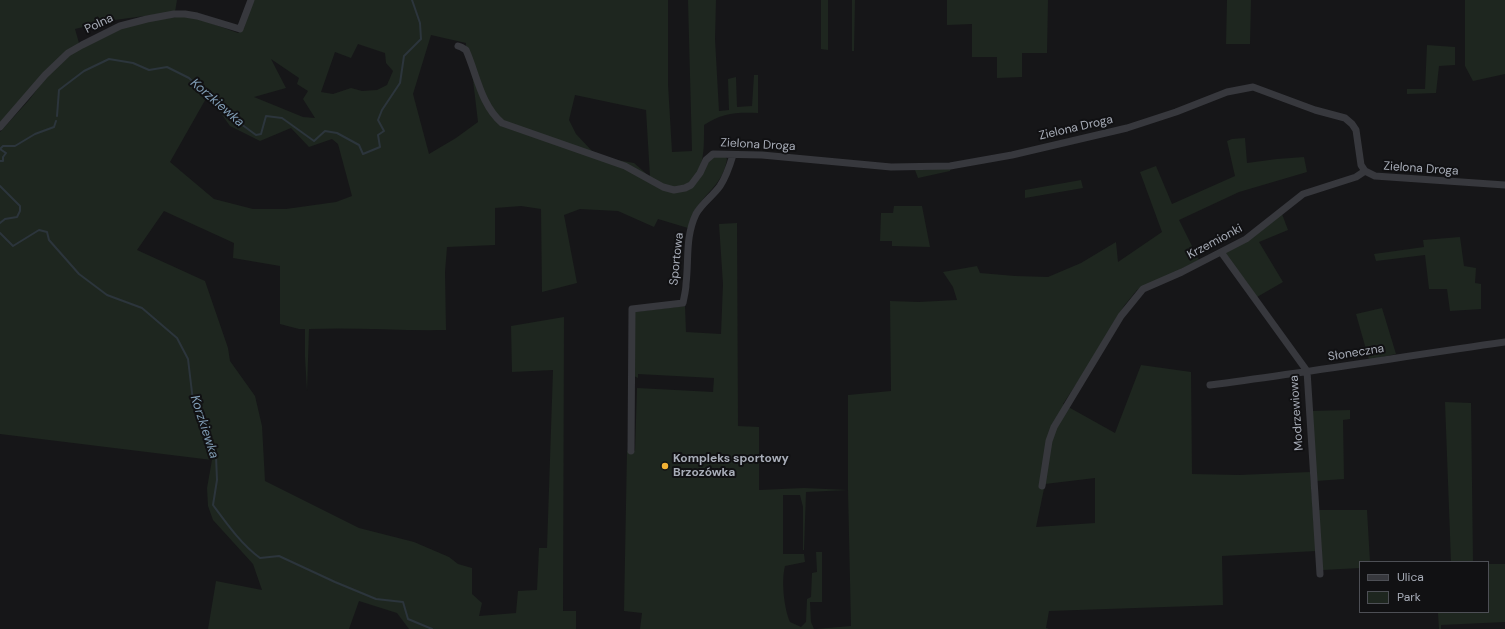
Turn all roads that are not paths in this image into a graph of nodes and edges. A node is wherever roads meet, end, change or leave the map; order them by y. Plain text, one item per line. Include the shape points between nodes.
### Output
1 (251, 0) edge
2 (458, 46) dead end
3 (0, 127) edge
4 (733, 155) junction
5 (1365, 171) junction
6 (1505, 185) edge
7 (1221, 252) junction
8 (1505, 342) edge
9 (1307, 371) junction
10 (1210, 385) dead end
11 (631, 451) dead end
12 (1042, 486) dead end
13 (1320, 574) dead end

1 - 3 street, Polna via 240,29 197,16 174,14 120,26 82,45 68,53 45,75
2 - 4 street, Zielona Droga via 466,50 490,110 502,123 625,166 663,187 674,190 685,188 691,185 706,160 713,154
4 - 5 street, Zielona Droga via 762,155 892,167 950,166 1127,128 1227,92 1253,87 1344,118 1352,124 1356,130
4 - 11 street, Sportowa via 720,185 696,214 688,240 683,303 632,309
5 - 6 street, Zielona Droga via 1375,176
5 - 7 street, Krzemionki via 1356,177 1303,194 1246,239
7 - 9 street, Modrzewiowa
7 - 12 street, Krzemionki via 1143,289 1121,316 1054,427 1049,441
8 - 9 street, Słoneczna
9 - 10 street, Słoneczna
9 - 13 street, Modrzewiowa

